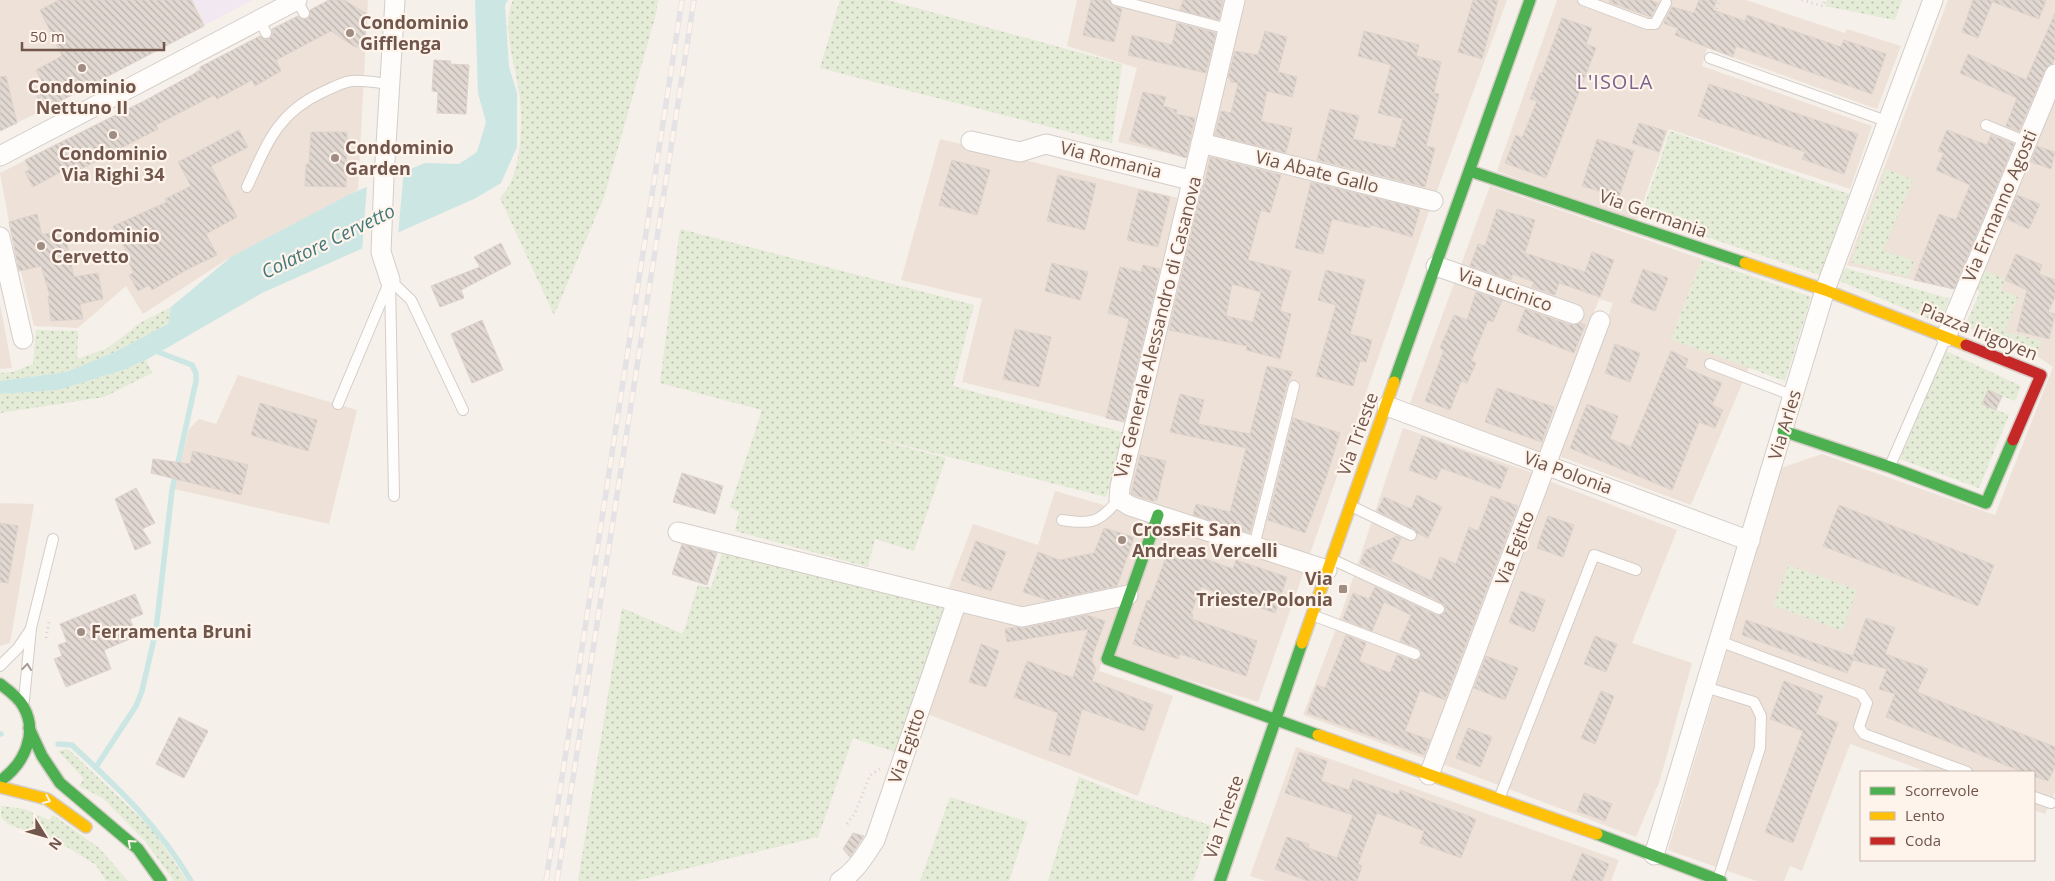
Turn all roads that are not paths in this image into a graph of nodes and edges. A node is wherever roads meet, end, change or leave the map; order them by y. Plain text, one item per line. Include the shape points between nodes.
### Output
1 (395, 0) edge
2 (1116, 0) edge
3 (1235, 0) edge
4 (1530, 0) edge
5 (1583, 0) edge
6 (1933, 0) edge
7 (1666, 3) dead end
8 (299, 4) edge
9 (1228, 29) junction
10 (1710, 58) dead end
11 (2055, 74) edge
12 (390, 84) junction
13 (1889, 122) junction
14 (1986, 125) dead end
15 (970, 141) dead end
16 (2027, 142) junction
17 (1201, 143) junction
18 (0, 156) edge
19 (1470, 171) junction
20 (1194, 181) junction
21 (246, 187) dead end
22 (1433, 201) dead end
23 (0, 236) edge
24 (1436, 266) junction
25 (390, 280) junction
26 (1825, 290) junction
27 (1574, 314) dead end
28 (1600, 321) dead end
29 (1946, 337) junction
30 (23, 338) dead end
31 (1710, 364) dead end
32 (1294, 386) dead end
33 (1794, 396) junction
34 (338, 404) dead end
35 (1387, 406) junction
36 (463, 410) dead end
37 (1783, 431) junction
38 (1546, 465) junction
39 (1890, 467) junction
40 (394, 496) dead end
41 (1119, 499) junction
42 (1350, 506) junction
43 (1158, 516) junction
44 (1062, 520) dead end
45 (678, 532) dead end
46 (1411, 535) dead end
47 (53, 539) dead end
48 (1750, 541) junction
49 (1254, 546) junction
50 (1329, 564) junction
51 (1636, 570) dead end
52 (1128, 595) junction
53 (957, 600) junction
54 (1439, 609) dead end
55 (1312, 615) junction
56 (31, 628) junction
57 (1719, 641) junction
58 (1415, 654) dead end
59 (0, 666) edge
60 (0, 684) edge
61 (1705, 687) junction
62 (23, 706) junction
63 (1276, 720) junction
64 (29, 728) junction
65 (1964, 771) edge
66 (1429, 775) junction
67 (0, 781) edge
68 (0, 787) edge
69 (2035, 797) edge
70 (1498, 800) junction
71 (2051, 803) dead end
72 (97, 836) dead end
73 (1654, 855) junction
74 (1226, 879) edge
75 (1720, 880) edge
76 (161, 881) edge
77 (840, 881) edge

1 - 12 street
2 - 9 lane
3 - 9 street, Via Generale Alessandro di Casanova
4 - 19 street, Via Trieste
5 - 7 lane via 1647,24 1654,24
6 - 13 street, Via Arles
8 - 18 street via 263,26
9 - 17 street, Via Generale Alessandro di Casanova
10 - 13 lane
11 - 16 street, Via Ermanno Agosti
12 - 21 lane via 352,81 307,99 289,112 274,132
12 - 25 street via 382,252
13 - 26 street, Via Arles
14 - 16 lane
15 - 20 street, Via Romania via 1020,152 1046,144
16 - 29 street, Via Ermanno Agosti
17 - 20 street, Via Generale Alessandro di Casanova
17 - 22 street, Via Abate Gallo
19 - 24 street, Via Trieste
19 - 26 street, Via Germania
20 - 41 street, Via Generale Alessandro di Casanova
23 - 30 street
24 - 27 street, Via Lucinico
24 - 35 street, Via Trieste
25 - 34 lane
25 - 36 lane via 411,300
25 - 40 lane
26 - 29 street, Piazza Irigoyen
26 - 33 street, Via Arles
28 - 38 street, Via Egitto
29 - 39 lane
29 - 39 street, Piazza Irigoyen via 2041,375 1986,504
31 - 33 lane
32 - 49 lane
33 - 37 street, Via Arles
35 - 38 street, Via Polonia
35 - 42 street, Via Trieste
37 - 39 street, Piazza Irigoyen
37 - 48 street, Via Arles
38 - 48 street, Via Polonia
38 - 66 street, Via Egitto
41 - 43 street, Via Generale Alessandro di Casanova
41 - 44 lane via 1106,515 1096,520 1080,523
42 - 46 lane
42 - 50 street, Via Trieste
43 - 49 street, Via Generale Alessandro di Casanova
43 - 52 street
45 - 53 street
47 - 56 lane
48 - 57 street, Via Arles
49 - 50 street, Via Generale Alessandro di Casanova
50 - 54 lane
50 - 55 street, Via Trieste
51 - 70 lane via 1594,555
52 - 53 street via 1022,617
52 - 63 street via 1106,659
53 - 77 street, Via Egitto via 875,840 864,858
55 - 58 lane
55 - 63 street, Via Trieste
56 - 59 lane via 18,648
62 -> 56 lane
57 - 61 street, Via Arles
57 - 65 lane via 1861,694 1867,703 1859,726 1864,734
60 - 62 street
61 - 73 street, Via Arles
61 - 75 lane via 1754,702 1761,716 1760,748
62 - 64 street
63 - 66 street
63 - 74 street, Via Trieste
64 - 67 street via 28,746 20,763
76 -> 64 street via 138,849 60,783
66 - 70 street
68 -> 72 street via 47,799
69 - 71 lane
70 - 73 street
73 - 75 street

